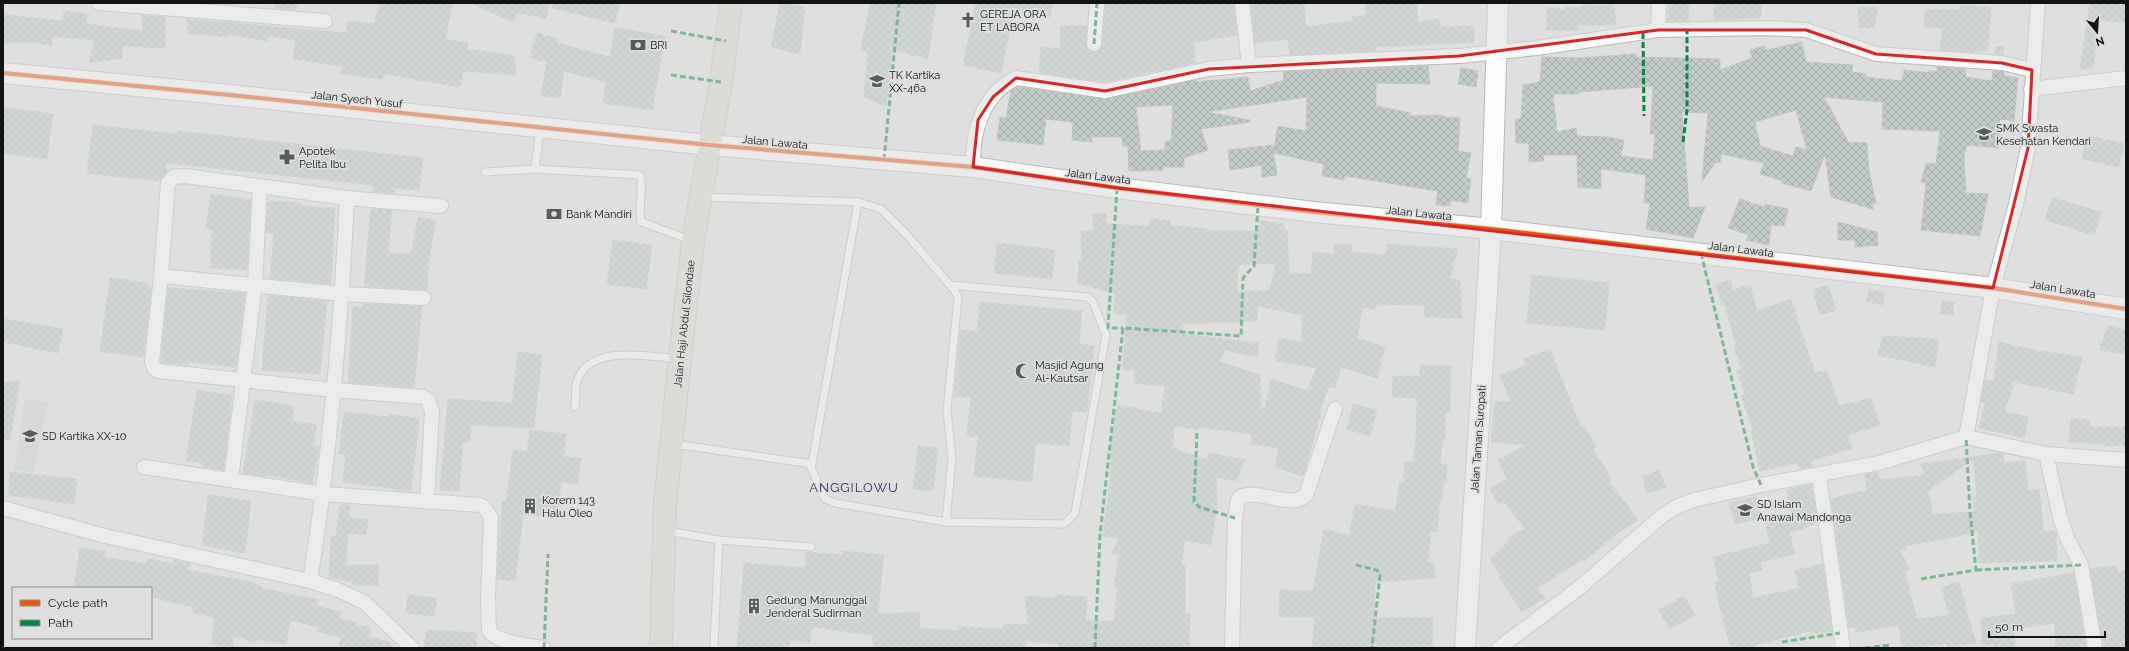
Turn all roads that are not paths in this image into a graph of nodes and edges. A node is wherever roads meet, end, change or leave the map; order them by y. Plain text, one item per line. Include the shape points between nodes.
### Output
1 (99, 3) edge
2 (731, 3) edge
3 (1097, 3) edge
4 (1242, 3) edge
5 (1498, 3) edge
6 (1659, 3) edge
7 (2038, 3) edge
8 (325, 21) dead end
9 (1658, 30) junction
10 (1094, 44) dead end
11 (1496, 53) junction
12 (1249, 65) junction
13 (2032, 70) junction
14 (3, 73) edge
15 (2126, 78) edge
16 (2031, 89) junction
17 (541, 126) junction
18 (710, 145) junction
19 (973, 167) junction
20 (535, 169) junction
21 (485, 172) dead end
22 (260, 186) junction
23 (700, 197) junction
24 (347, 198) junction
25 (858, 202) junction
26 (441, 206) dead end
27 (1491, 229) junction
28 (693, 241) junction
29 (161, 276) junction
30 (255, 284) junction
31 (950, 285) junction
32 (1993, 288) junction
33 (343, 294) junction
34 (424, 298) dead end
35 (2126, 309) edge
36 (680, 360) junction
37 (244, 379) junction
38 (334, 390) junction
39 (575, 407) dead end
40 (1335, 409) dead end
41 (1966, 437) junction
42 (671, 444) junction
43 (2046, 454) junction
44 (2126, 460) edge
45 (810, 465) junction
46 (144, 467) dead end
47 (1819, 475) junction
48 (231, 480) junction
49 (324, 494) junction
50 (427, 502) junction
51 (3, 508) edge
52 (946, 522) junction
53 (663, 530) junction
54 (719, 540) junction
55 (811, 547) dead end
56 (310, 581) junction
57 (714, 645) dead end
58 (412, 648) edge
59 (543, 648) edge
60 (661, 648) edge
61 (1232, 648) edge
62 (1465, 648) edge
63 (1499, 648) edge
64 (1843, 648) edge
65 (2095, 648) edge

1 - 8 street
2 - 18 highway, Jalan Haji Abdul Silondae
3 - 10 street
4 - 12 street
5 - 11 street, Jalan Taman Suropati
6 - 9 street
7 - 13 street
9 - 11 street
9 - 13 street via 1806,30 1876,54 2002,63
11 - 12 street
11 - 27 street, Jalan Taman Suropati
12 - 19 street via 1209,69 1105,91 1016,78 993,97 978,120
13 - 16 street
14 - 17 street, Jalan Syech Yusuf
15 - 16 street
16 - 32 street via 2028,148
17 - 18 street, Jalan Syech Yusuf
17 - 20 lane
18 - 19 street, Jalan Lawata
18 - 23 highway, Jalan Haji Abdul Silondae
19 - 27 street, Jalan Lawata via 1109,187 1314,212
20 - 21 lane
20 - 28 lane via 640,175 641,222
22 - 24 street
22 - 29 street via 185,176 174,177 169,181
22 - 30 street
23 - 25 lane
23 - 28 highway, Jalan Haji Abdul Silondae
24 - 26 street
24 - 33 street
25 - 31 lane via 881,209
25 - 45 lane
27 - 32 street, Jalan Lawata
27 - 62 street, Jalan Taman Suropati
28 - 36 highway, Jalan Haji Abdul Silondae
29 - 30 street
29 - 37 street via 152,361 154,368 158,371
30 - 33 street
30 - 37 street
31 - 52 lane via 958,298 958,305 947,411 952,458
31 - 52 lane via 1087,297 1093,302 1106,335 1071,519 1064,524
32 - 35 street, Jalan Lawata
32 - 41 street
33 - 34 street
33 - 38 street
36 - 39 lane via 632,354 608,356 595,361 583,372 576,384
36 - 42 highway, Jalan Haji Abdul Silondae
37 - 38 street
37 - 48 street
38 - 49 street
38 - 50 street via 423,396 428,400 432,411
40 - 61 street via 1306,495 1299,500 1290,500 1248,494 1238,500 1235,518
41 - 43 street
41 - 47 street via 1879,463
42 - 45 lane
42 - 53 highway, Jalan Haji Abdul Silondae
43 - 44 street
43 - 65 street via 2060,517 2067,538 2081,564
45 - 52 lane via 825,499 835,503
46 - 48 street
47 - 63 street via 1761,485 1678,506 1662,516 1579,588
47 - 64 street
48 - 49 street
49 - 50 street
49 - 56 street
50 - 59 street via 480,505 489,513 489,631 492,635 515,643
51 - 56 street via 105,536
53 - 54 lane
53 - 60 highway, Jalan Haji Abdul Silondae
54 - 55 lane
54 - 57 lane
56 - 58 street via 364,602

